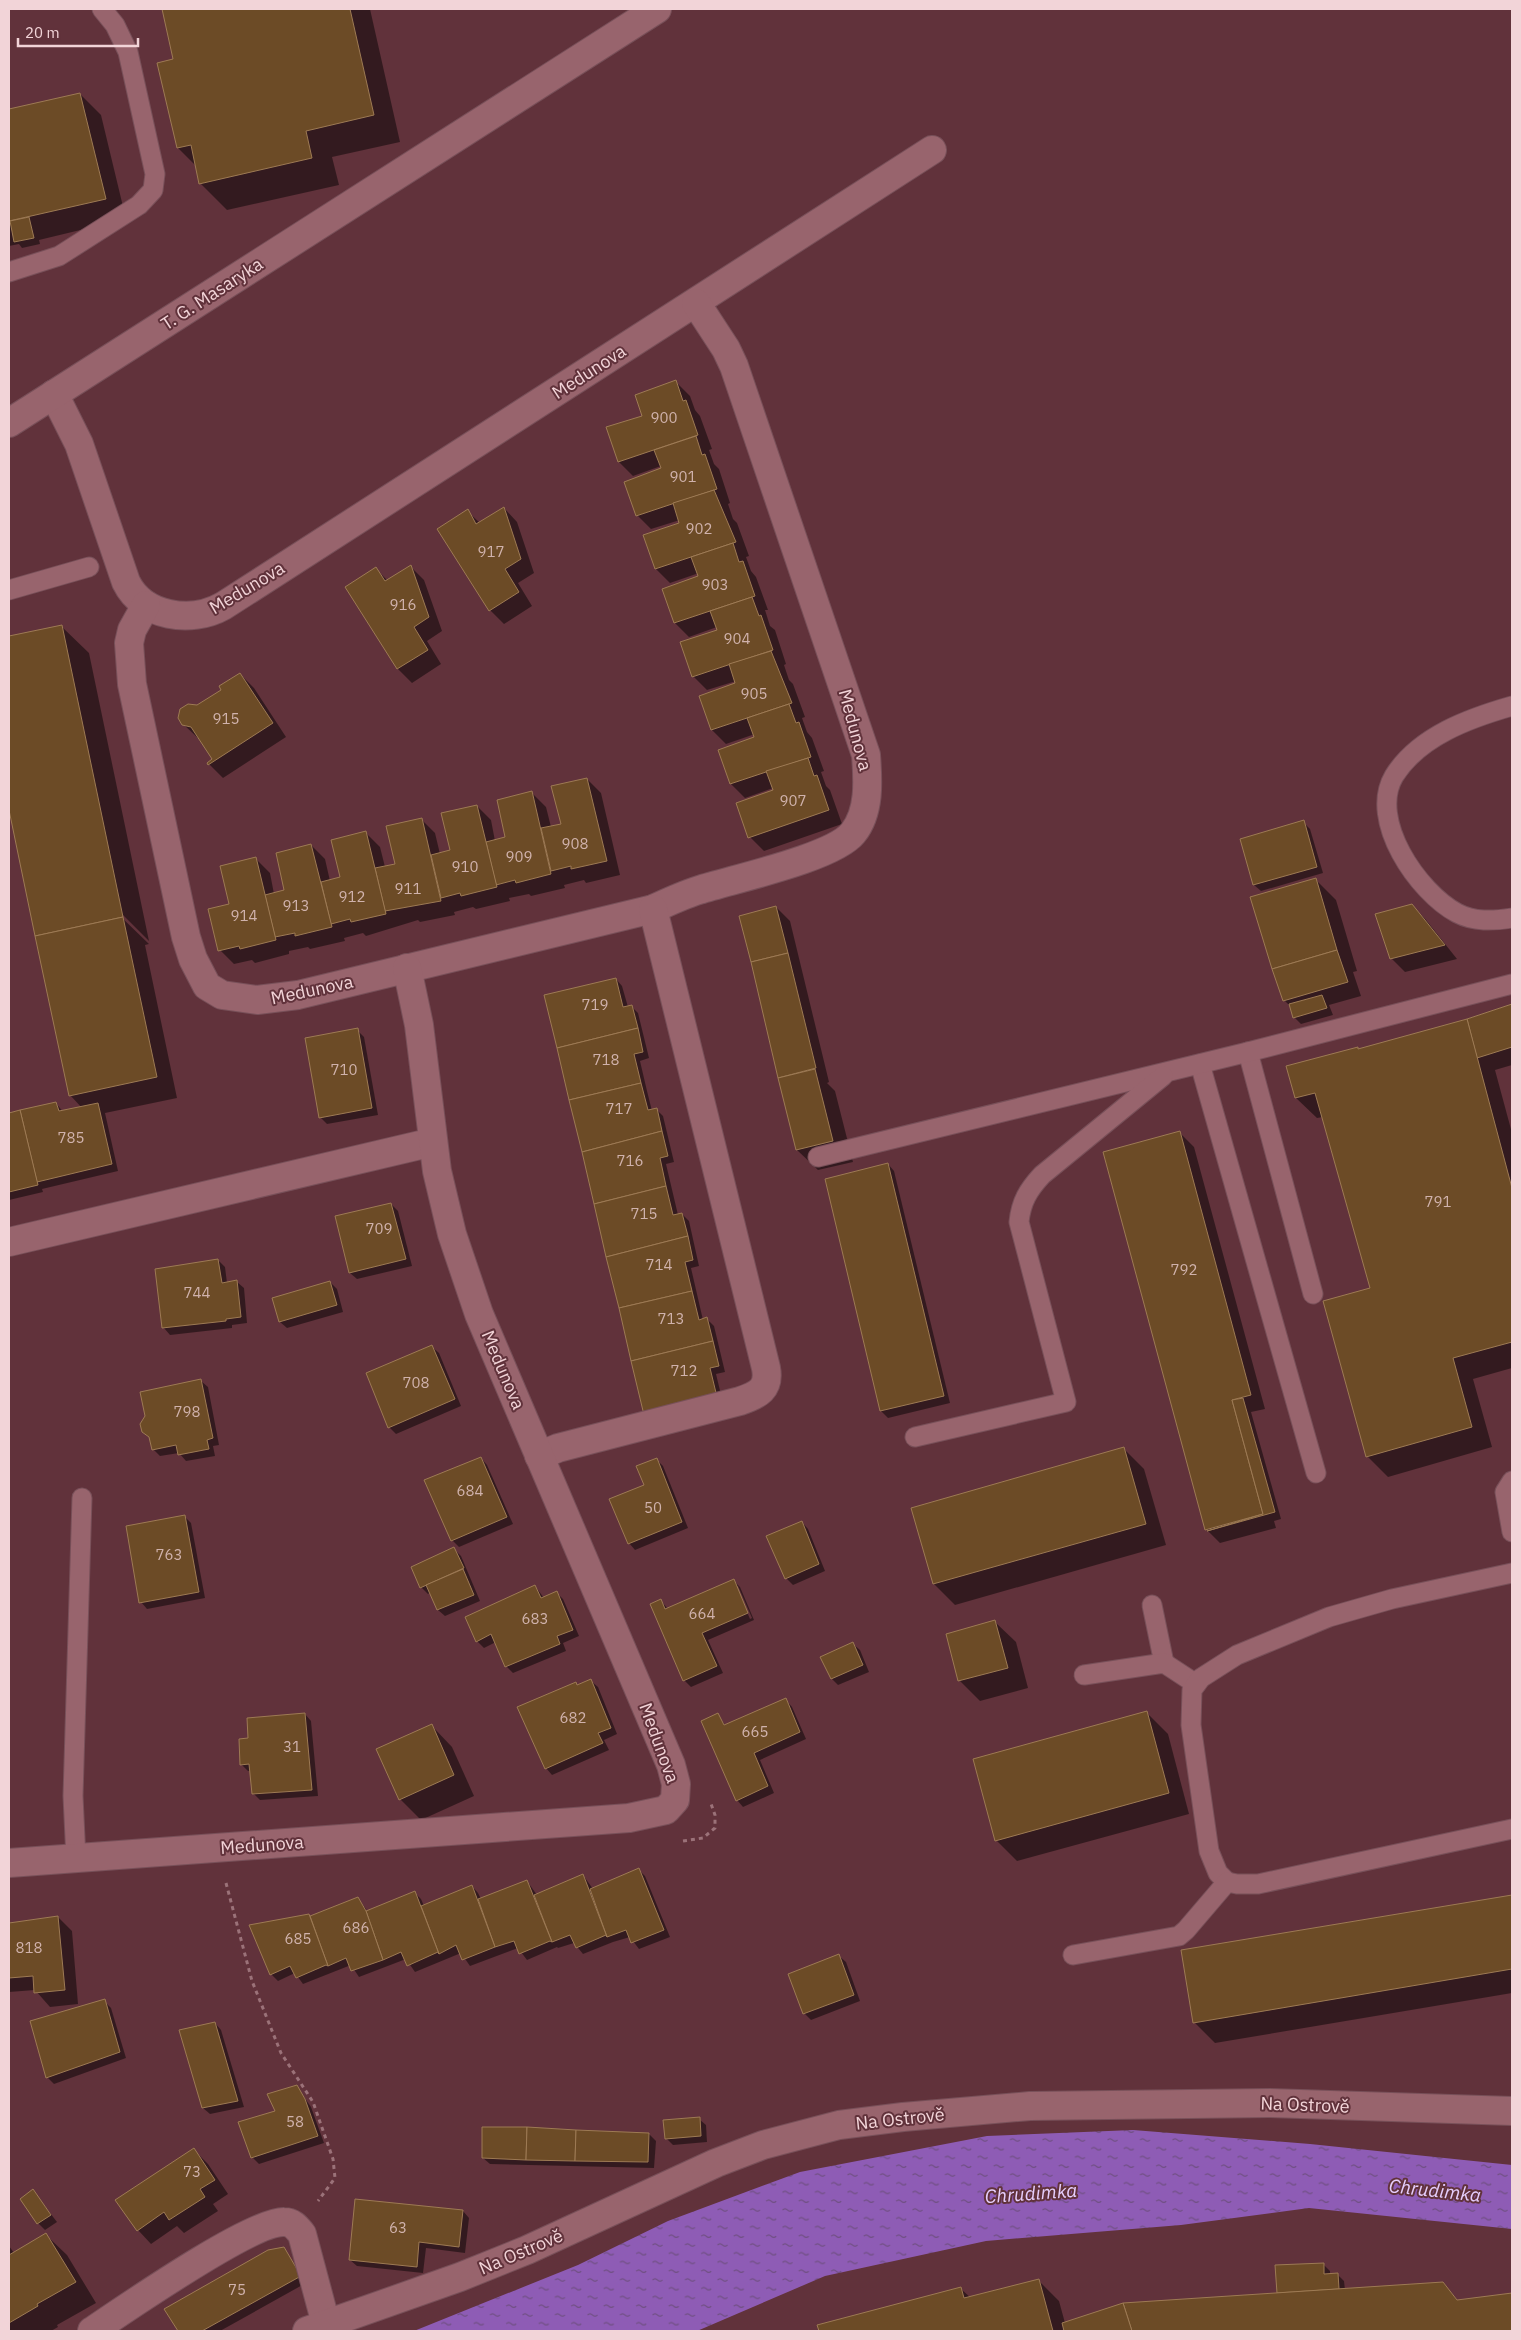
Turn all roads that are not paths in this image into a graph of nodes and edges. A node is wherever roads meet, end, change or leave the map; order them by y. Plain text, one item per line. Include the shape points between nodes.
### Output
1 (102, 9) edge
2 (657, 9) edge
3 (932, 150) dead end
4 (9, 272) edge
5 (696, 303) junction
6 (54, 394) junction
7 (9, 423) edge
8 (89, 567) dead end
9 (9, 590) edge
10 (146, 605) junction
11 (1512, 706) edge
12 (653, 909) junction
13 (1512, 918) edge
14 (407, 968) junction
15 (1512, 984) edge
16 (1248, 1052) junction
17 (1200, 1064) junction
18 (1168, 1072) junction
19 (433, 1142) junction
20 (818, 1157) dead end
21 (9, 1242) edge
22 (1313, 1294) dead end
23 (915, 1437) dead end
24 (539, 1456) junction
25 (1316, 1473) dead end
26 (1512, 1481) edge
27 (82, 1498) dead end
28 (1512, 1532) edge
29 (1512, 1572) edge
30 (1152, 1605) dead end
31 (1164, 1663) junction
32 (1084, 1675) dead end
33 (1196, 1684) junction
34 (1512, 1829) edge
35 (76, 1859) junction
36 (9, 1863) edge
37 (1227, 1882) junction
38 (1073, 1955) dead end
39 (1512, 2112) edge
40 (316, 2328) edge
41 (92, 2331) edge

1 - 4 lane via 115,24 128,52 154,174 153,190 139,205 69,251 48,261
2 - 6 street, T. G. Masaryka
3 - 5 street, Medunova
5 - 10 street, Medunova via 218,608 185,617
5 - 12 street, Medunova via 734,366 861,737 866,755 867,791 865,807 853,833 832,849 697,890
6 - 7 street, T. G. Masaryka
6 - 10 street via 79,444 126,582 133,595
8 - 9 lane
10 - 14 street, Medunova via 132,630 129,643 133,696 186,937 193,959 208,986 238,999 275,999
11 - 13 lane via 1458,725 1420,749 1395,776 1388,789 1387,809 1392,834 1400,851 1443,904 1471,918
12 - 14 street, Medunova
12 - 24 street via 766,1368 767,1383 762,1392 748,1399 558,1448
14 - 19 street, Medunova via 419,1025
15 - 16 lane
16 - 17 lane
16 - 22 lane
17 - 18 lane
17 - 25 lane
18 - 20 lane
18 - 23 lane via 1042,1175 1029,1189 1021,1206 1019,1222 1066,1402
19 - 21 street
19 - 24 street, Medunova via 442,1193 465,1273
24 - 35 street, Medunova via 670,1765 676,1793 671,1805 658,1813 629,1818
26 - 28 lane via 1505,1492
27 - 35 lane via 74,1796
29 - 33 lane via 1329,1617 1237,1655 1211,1670
30 - 31 lane
31 - 32 lane
31 - 33 lane
33 - 37 lane via 1190,1704 1191,1725 1209,1851 1218,1873
34 - 37 lane via 1258,1884
35 - 36 street, Medunova
37 - 38 lane via 1179,1936
39 - 40 street, Na Ostrově via 1269,2103 1030,2106 839,2126 763,2145 716,2163 528,2250
40 - 41 street, Na Ostrově via 306,2246 296,2226 286,2222 260,2228 213,2254

